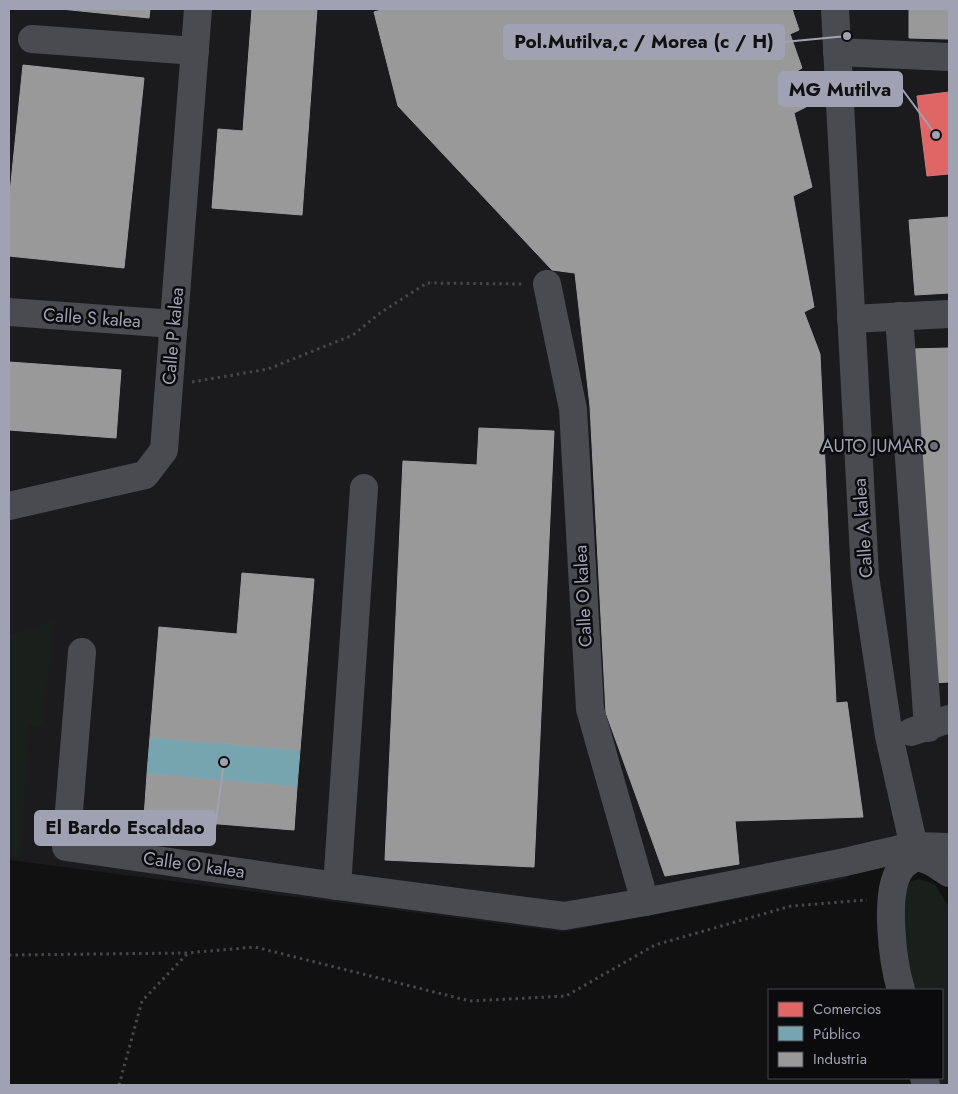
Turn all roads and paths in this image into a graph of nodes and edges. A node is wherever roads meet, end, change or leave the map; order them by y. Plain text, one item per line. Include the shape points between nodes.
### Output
1 (198, 9) edge
2 (835, 9) edge
3 (32, 39) dead end
4 (195, 51) junction
5 (837, 52) junction
6 (949, 57) edge
7 (547, 284) joint
8 (9, 312) edge
9 (949, 314) edge
10 (899, 316) junction
11 (851, 319) junction
12 (174, 324) junction
13 (169, 387) junction
14 (364, 488) dead end
15 (9, 506) edge
16 (82, 652) dead end
17 (938, 723) edge
18 (890, 736) junction
19 (949, 847) edge
20 (915, 851) junction
21 (949, 873) edge
22 (337, 886) junction
23 (893, 898) junction
24 (645, 902) junction
25 (187, 953) junction
26 (9, 955) edge
27 (900, 989) edge
28 (120, 1085) edge

1 - 4 street, Calle P kalea
2 - 5 street, Calle A kalea
3 - 4 street
4 - 12 street, Calle P kalea
5 - 6 street
5 - 11 street, Calle A kalea
7 - 13 path via 427,283 353,335 292,361 268,369
7 - 24 street, Calle O kalea via 573,409 590,709
8 - 12 street, Calle S kalea
9 - 10 street
10 - 11 street
10 - 17 street
11 - 18 street, Calle A kalea via 865,576
12 - 13 street, Calle P kalea
13 - 15 street, Calle P kalea via 164,450 145,475
14 - 22 street
16 - 22 street, Calle O kalea via 66,847
17 - 18 street
18 - 20 street, Calle A kalea
19 - 20 street, Calle O kalea
20 - 21 street
20 - 23 street via 900,869
20 - 24 street, Calle O kalea
22 - 24 street, Calle O kalea via 564,916
23 - 25 path via 791,906 655,945 566,996 470,1001 255,947
23 - 27 street via 890,928
25 - 26 path
25 - 28 path via 142,1001

